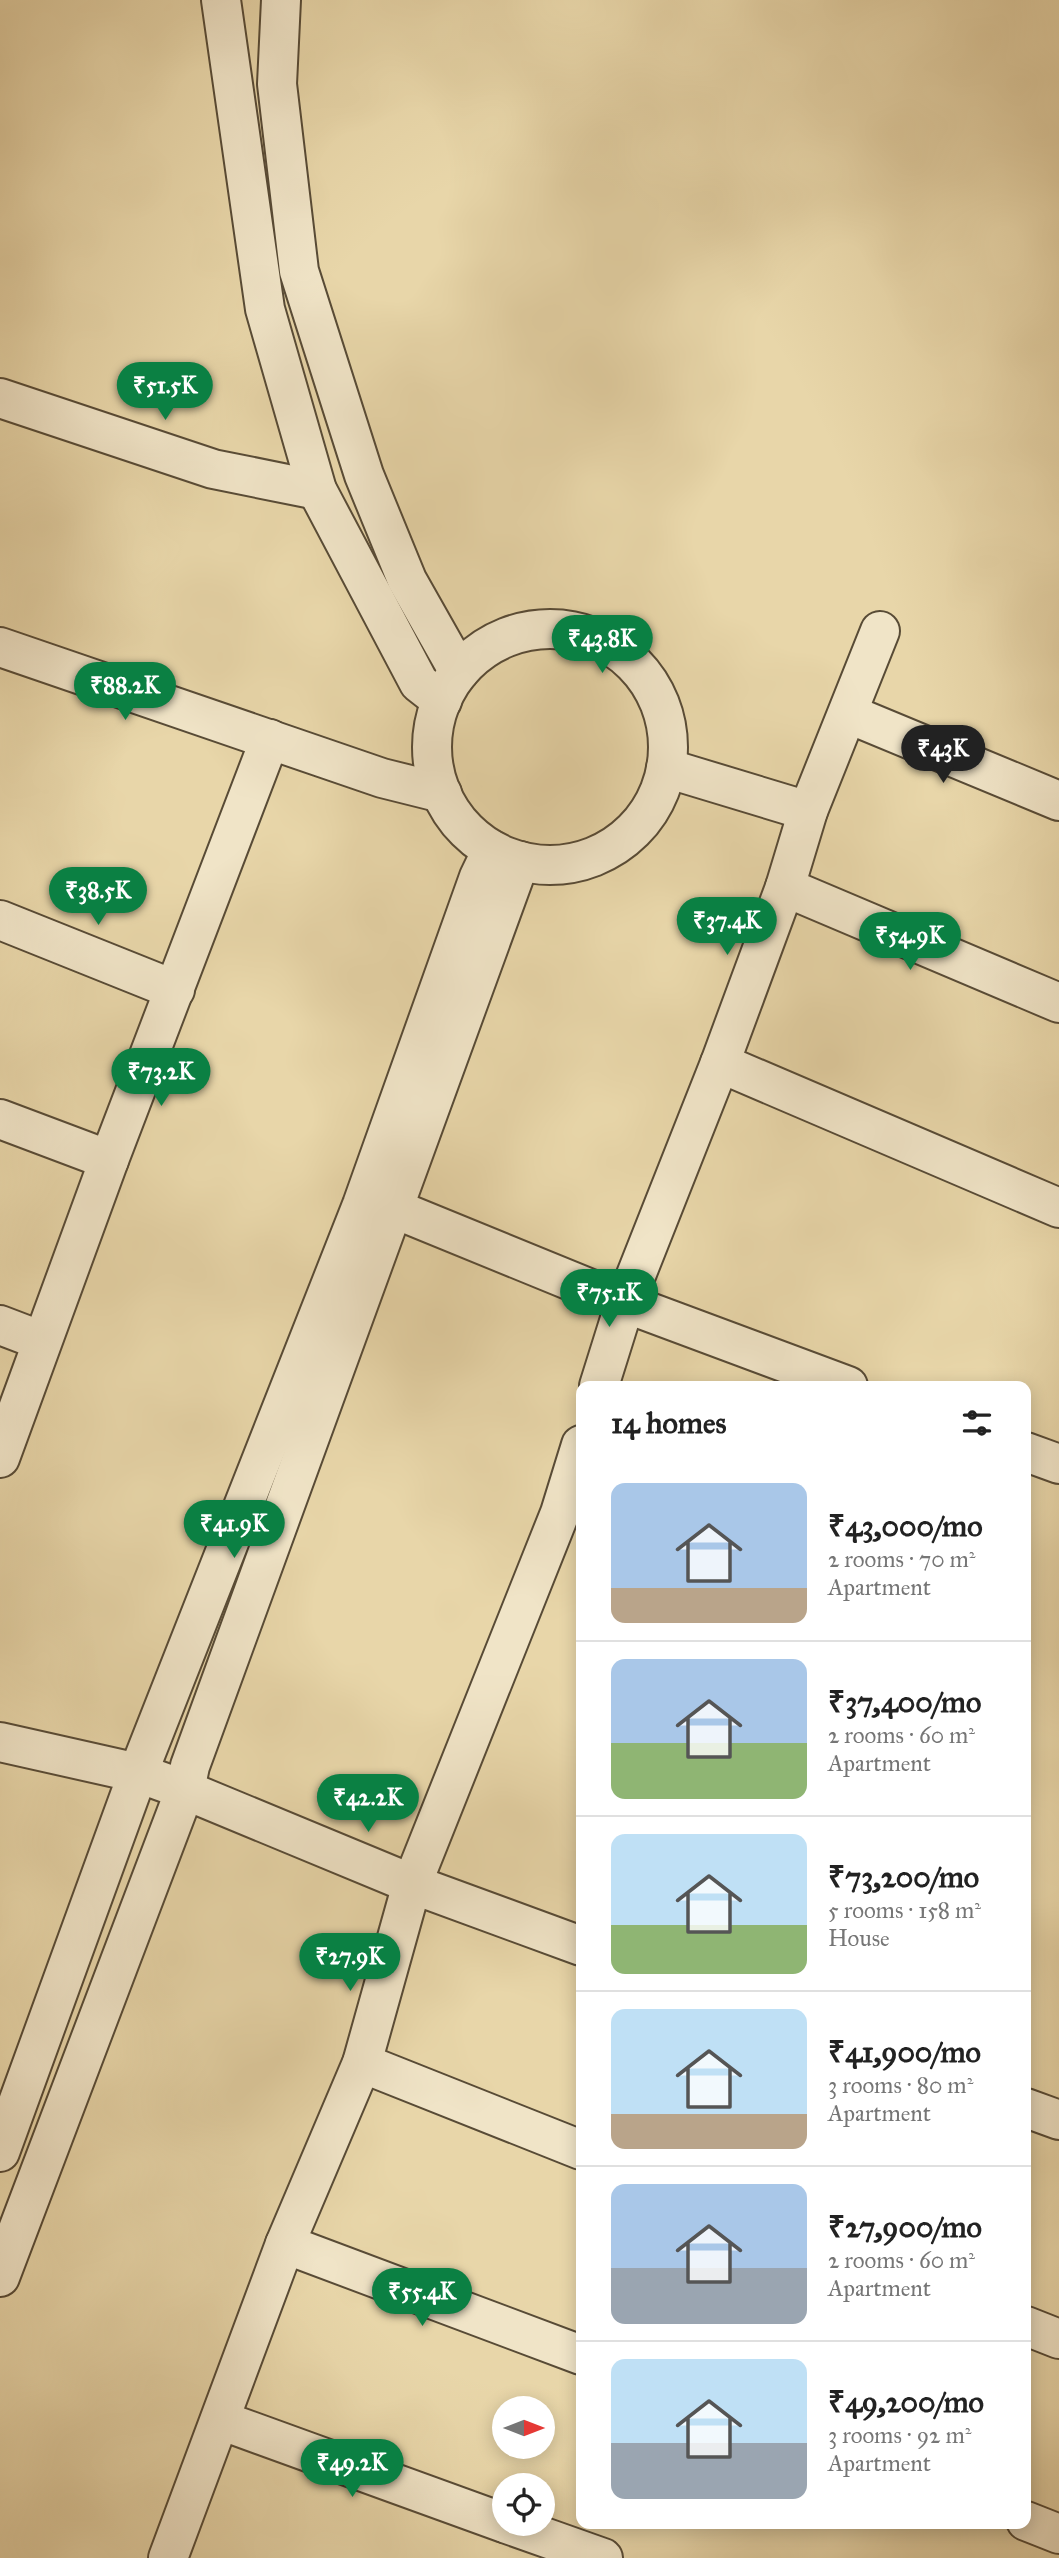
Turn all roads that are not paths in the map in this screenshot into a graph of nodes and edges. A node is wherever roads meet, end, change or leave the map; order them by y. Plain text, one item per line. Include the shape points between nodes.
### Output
1 (221, 0) edge
2 (281, 0) edge
3 (0, 398) edge
4 (317, 490) junction
5 (880, 631) dead end
6 (0, 647) edge
7 (450, 686) junction
8 (849, 714) junction
9 (270, 739) junction
10 (666, 768) junction
11 (442, 793) junction
12 (1059, 801) edge
13 (808, 811) junction
14 (506, 855) junction
15 (785, 887) junction
16 (0, 920) edge
17 (175, 990) junction
18 (1059, 1003) edge
19 (720, 1063) junction
20 (0, 1119) edge
21 (108, 1160) junction
22 (1059, 1208) edge
23 (395, 1209) junction
24 (625, 1303) junction
25 (0, 1325) edge
26 (42, 1341) junction
27 (601, 1381) edge
28 (835, 1381) edge
29 (1031, 1454) edge
30 (0, 1458) edge
31 (576, 1461) edge
32 (1059, 1464) edge
33 (0, 1742) edge
34 (138, 1773) junction
35 (186, 1790) junction
36 (412, 1884) junction
37 (576, 1944) edge
38 (362, 2063) junction
39 (1031, 2110) edge
40 (1059, 2120) edge
41 (576, 2148) edge
42 (0, 2152) edge
43 (285, 2244) junction
44 (0, 2277) edge
45 (1031, 2328) edge
46 (1059, 2339) edge
47 (576, 2353) edge
48 (220, 2420) junction
49 (492, 2518) edge
50 (1031, 2523) edge
51 (1059, 2534) edge
52 (541, 2536) edge
53 (168, 2558) edge
54 (603, 2558) edge

1 - 4 street via 265,309
2 - 7 street via 277,84 299,271 364,475
3 - 4 street via 213,469
4 - 7 street via 419,683
5 - 8 street
6 - 9 street
7 - 10 street via 494,643 519,633 571,630 596,638 639,669 654,691 664,715
7 - 11 street via 434,726 432,753
8 - 12 street
8 - 13 street
9 - 11 street via 382,778
9 - 17 street
10 - 13 street
10 - 14 street via 645,817 606,852 555,866
11 - 14 street via 462,825
13 - 15 street
14 - 23 street
14 - 34 street via 479,877 362,1205
15 - 18 street
15 - 19 street
16 - 17 street
17 - 21 street
19 - 22 street
19 - 24 street
20 - 21 street
21 - 26 street
23 - 24 street
23 - 35 street via 190,1766
24 - 27 street
24 - 28 street
25 - 26 street
26 - 30 street
29 - 32 street
31 - 36 street via 560,1513
33 - 34 street
34 - 35 street
34 - 42 street
35 - 36 street
35 - 44 street
36 - 37 street
36 - 38 street
38 - 41 street
38 - 43 street
39 - 40 street
43 - 47 street
43 - 48 street
45 - 46 street
48 - 49 street
48 - 53 street
50 - 51 street
52 - 54 street

